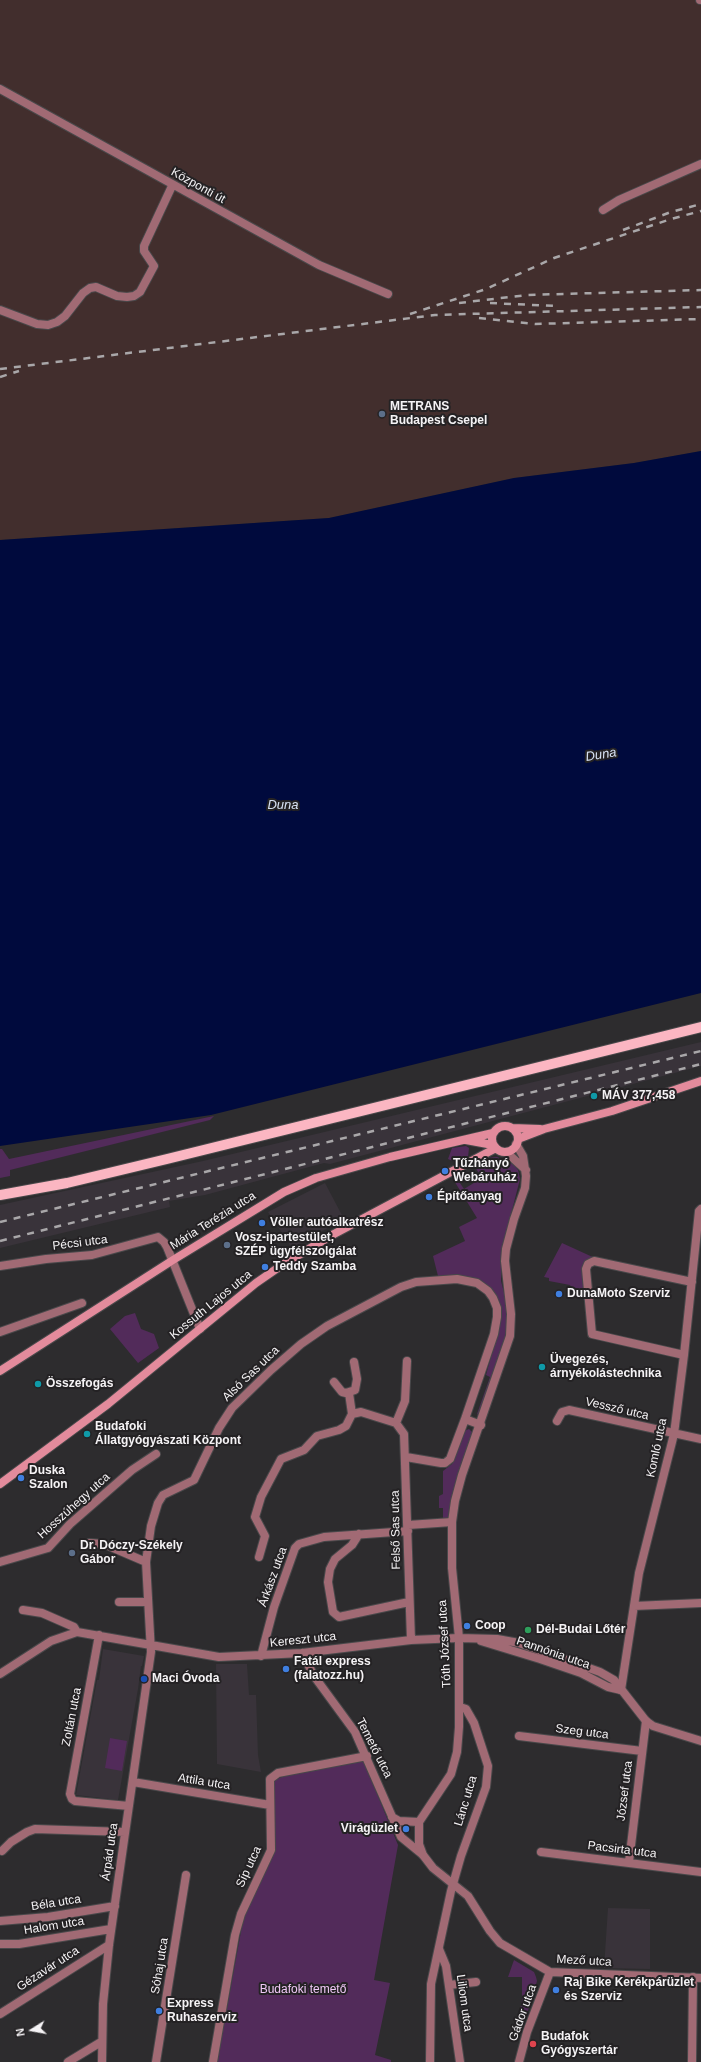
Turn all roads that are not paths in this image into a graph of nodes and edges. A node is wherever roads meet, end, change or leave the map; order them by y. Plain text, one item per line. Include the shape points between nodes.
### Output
1 (0, 89) edge
2 (701, 164) edge
3 (172, 186) junction
4 (603, 210) dead end
5 (388, 294) dead end
6 (0, 310) edge
7 (701, 1027) edge
8 (701, 1081) edge
9 (512, 1128) junction
10 (544, 1129) junction
11 (493, 1133) junction
12 (462, 1140) junction
13 (517, 1142) junction
14 (495, 1147) junction
15 (506, 1152) junction
16 (526, 1170) junction
17 (0, 1195) edge
18 (701, 1209) edge
19 (173, 1260) junction
20 (0, 1266) edge
21 (692, 1282) junction
22 (82, 1303) dead end
23 (200, 1329) junction
24 (0, 1332) edge
25 (684, 1354) junction
26 (354, 1362) dead end
27 (406, 1362) dead end
28 (0, 1371) edge
29 (334, 1382) dead end
30 (349, 1392) junction
31 (352, 1414) junction
32 (466, 1419) junction
33 (557, 1421) dead end
34 (396, 1423) junction
35 (481, 1425) junction
36 (674, 1434) junction
37 (701, 1439) edge
38 (156, 1454) dead end
39 (406, 1457) junction
40 (0, 1484) edge
41 (452, 1522) junction
42 (408, 1528) junction
43 (359, 1534) junction
44 (89, 1543) dead end
45 (259, 1557) dead end
46 (0, 1562) edge
47 (146, 1562) junction
48 (119, 1602) dead end
49 (148, 1602) junction
50 (409, 1602) junction
51 (701, 1603) edge
52 (634, 1606) junction
53 (24, 1610) dead end
54 (77, 1632) junction
55 (100, 1635) junction
56 (459, 1638) junction
57 (411, 1640) junction
58 (150, 1646) junction
59 (302, 1653) junction
60 (261, 1656) junction
61 (0, 1674) edge
62 (622, 1690) junction
63 (460, 1707) junction
64 (646, 1721) junction
65 (519, 1736) dead end
66 (701, 1741) edge
67 (642, 1751) junction
68 (367, 1756) junction
69 (133, 1782) junction
70 (270, 1805) junction
71 (129, 1806) junction
72 (392, 1817) junction
73 (419, 1822) junction
74 (126, 1832) junction
75 (2, 1851) dead end
76 (541, 1852) dead end
77 (423, 1855) junction
78 (629, 1862) junction
79 (701, 1872) edge
80 (186, 1874) dead end
81 (453, 1885) junction
82 (114, 1906) junction
83 (0, 1921) edge
84 (111, 1929) junction
85 (0, 1944) edge
86 (109, 1945) junction
87 (439, 1949) junction
88 (550, 1972) junction
89 (697, 1978) edge
90 (476, 1982) dead end
91 (449, 1985) junction
92 (0, 2014) edge
93 (102, 2042) junction
94 (68, 2062) edge
95 (102, 2062) edge
96 (156, 2062) edge
97 (213, 2062) edge
98 (430, 2062) edge
99 (460, 2062) edge
100 (519, 2062) edge
101 (692, 2062) edge

1 - 3 street, Központi út
2 - 4 street via 619,200
3 - 5 street, Központi út via 319,265
3 - 6 street via 144,246 144,251 154,266 140,292 127,297 117,296 96,287 90,288 65,316 48,325 37,324
7 - 17 main road via 67,1183
8 - 10 main road via 612,1111
9 - 10 main road
9 - 11 main road via 502,1126
9 - 13 main road
10 - 13 main road
11 - 12 main road, Mária Terézia utca
11 - 14 main road
12 - 14 main road, Mária Terézia utca
12 - 19 main road, Mária Terézia utca via 390,1156 300,1185 267,1202
13 - 15 main road via 514,1148
13 - 16 street, Tóth József utca
14 - 15 main road
14 - 23 main road, Kossuth Lajos utca via 301,1253 256,1283
15 - 16 street
16 - 35 street, Tóth József utca via 525,1188 506,1249 511,1314 510,1336
18 - 21 street, Komló utca
19 - 20 street, Pécsi utca via 164,1242 158,1237 92,1256
19 - 23 street
19 - 28 main road, Mária Terézia utca
21 - 25 street, Komló utca
21 - 25 street via 594,1261 588,1264 586,1269 592,1334
22 - 24 street
23 - 40 main road, Kossuth Lajos utca via 108,1404
25 - 36 street, Komló utca
26 - 30 street via 357,1379 355,1390
27 - 34 street via 405,1401
29 - 30 street via 342,1392
30 - 31 street
31 - 34 street via 360,1412
31 - 45 street via 346,1426 317,1436 304,1450 281,1459 261,1497 255,1517 265,1536
32 - 35 street
32 - 39 street via 450,1459 445,1463
32 - 47 street, Alsó Sas utca via 494,1334 497,1308 488,1291 469,1280 416,1282 401,1287 327,1326 301,1344 232,1408 219,1428 194,1480 163,1495 158,1503 151,1526
33 - 36 street, Vessző utca via 562,1412 569,1410
34 - 39 street, Felső Sas utca via 404,1434
35 - 41 street, Tóth József utca via 458,1490
36 - 37 street, Vessző utca
36 - 52 street, Komló utca via 639,1573
38 - 46 street, Hosszúhegy utca via 132,1470 70,1524 48,1548
39 - 42 street, Felső Sas utca
41 - 42 street, Árkász utca
41 - 56 street, Tóth József utca via 452,1568
42 - 43 street, Árkász utca
42 - 50 street, Felső Sas utca
43 - 50 street via 352,1545 335,1559 330,1569 328,1582 333,1612 339,1617
43 - 60 street, Árkász utca via 324,1537 299,1544 295,1548 274,1607
44 - 47 street via 104,1544
47 - 49 street, Alsó Sas utca
48 - 49 street
49 - 58 street, Alsó Sas utca
50 - 57 street, Felső Sas utca
51 - 52 street
52 - 62 street, Komló utca
53 - 54 street via 42,1613 74,1627
54 - 55 street, Kereszt utca
54 - 61 street via 51,1642
55 - 58 street, Kereszt utca
55 - 71 street, Zoltán utca via 70,1794 75,1801
56 - 57 street, Kereszt utca
56 - 62 street, Pannónia utca via 477,1639 540,1659 580,1673 608,1687
56 - 63 street, Tóth József utca
57 - 59 street, Kereszt utca
58 - 60 street, Kereszt utca via 219,1657
58 - 69 street, Árpád utca
59 - 60 street, Kereszt utca
59 - 68 street, Temető utca via 314,1676 355,1732
62 - 64 street
63 - 73 street, Tóth József utca via 457,1752 451,1774
63 - 81 street, Lánc utca via 466,1709 474,1723 488,1766 486,1787
64 - 66 street via 653,1726
64 - 67 street, József utca
65 - 67 street, Szeg utca
67 - 78 street, József utca
68 - 70 street, Síp utca via 273,1775 268,1784
68 - 72 street, Temető utca
69 - 70 street, Attila utca
69 - 71 street, Árpád utca
70 - 97 street, Síp utca via 271,1850 253,1885 239,1921
71 - 74 street, Árpád utca
72 - 73 street via 399,1821
72 - 77 street, Temető utca via 401,1837
73 - 77 street via 419,1844
74 - 75 street via 35,1829 11,1842
74 - 82 street, Árpád utca
76 - 78 street, Pacsirta utca
77 - 81 street, Temető utca
78 - 79 street, Pacsirta utca
80 - 96 street, Sóhaj utca
81 - 87 street, Lánc utca
81 - 88 street, Mező utca via 468,1896 500,1943
82 - 83 street, Béla utca via 48,1917
82 - 84 street, Árpád utca
84 - 85 street, Halom utca via 19,1944
84 - 86 street, Árpád utca
86 - 92 street, Gézavár utca
86 - 93 street, Árpád utca via 102,2004
87 - 91 street, Liliom utca via 446,1966
87 - 98 street, Lánc utca via 431,1984
88 - 89 street, Mező utca
88 - 100 street, Gádor utca via 527,2032
89 - 101 street
90 - 91 street
91 - 99 street, Liliom utca
93 - 94 street
93 - 95 street, Árpád utca

